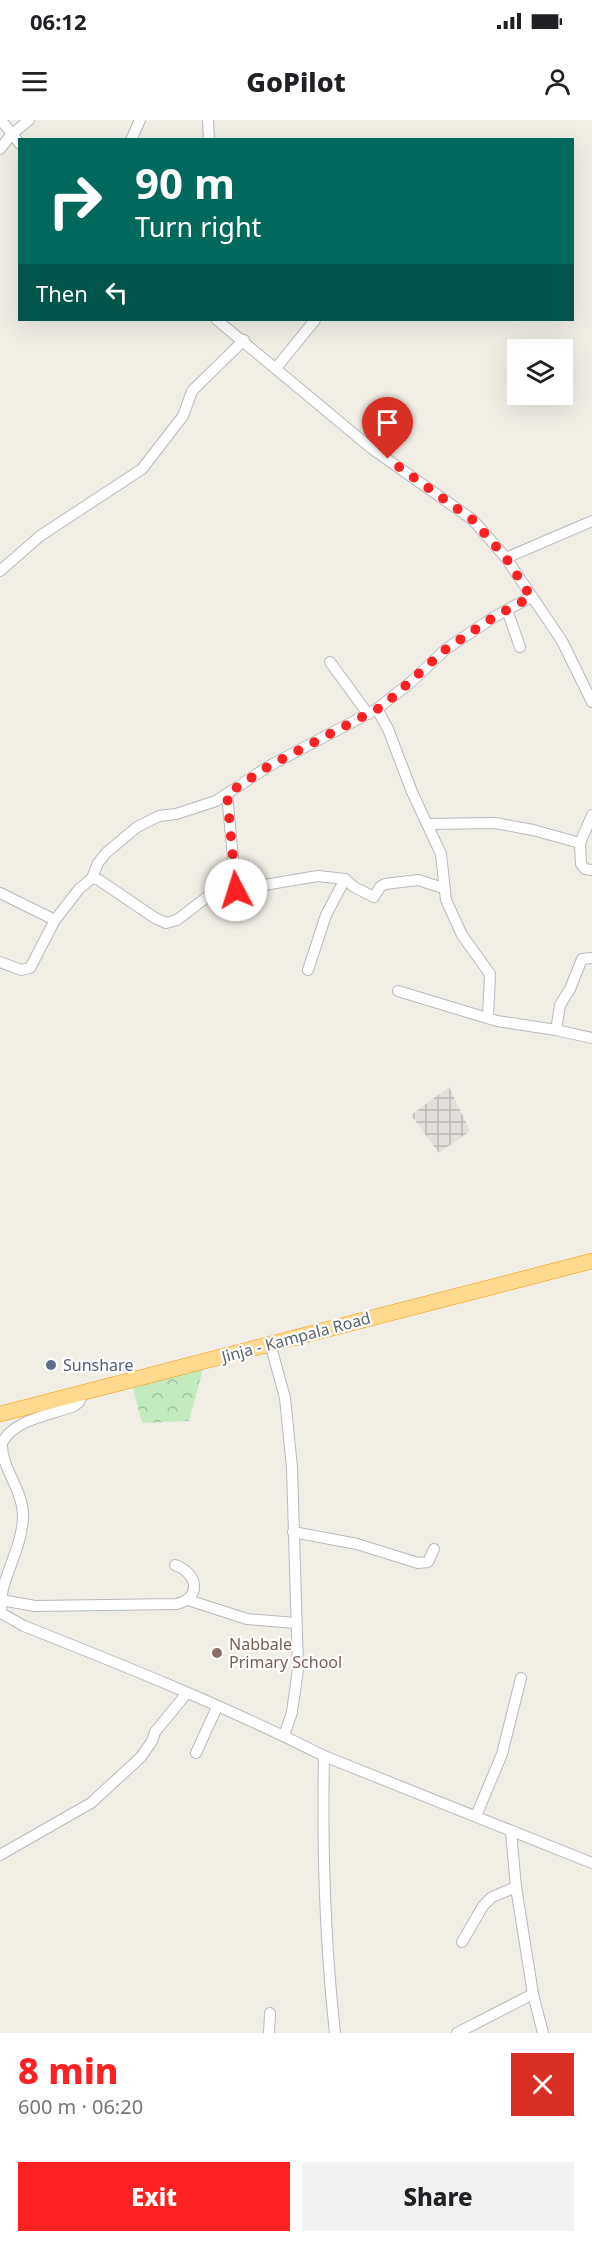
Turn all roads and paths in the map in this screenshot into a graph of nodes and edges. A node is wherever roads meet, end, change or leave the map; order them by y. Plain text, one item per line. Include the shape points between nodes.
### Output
1 (1, 120) edge
2 (28, 120) edge
3 (140, 120) edge
4 (207, 120) edge
5 (11, 135) junction
6 (132, 138) edge
7 (209, 138) edge
8 (18, 142) edge
9 (0, 149) edge
10 (314, 321) edge
11 (231, 323) edge
12 (244, 340) junction
13 (276, 368) junction
14 (592, 522) edge
15 (506, 558) junction
16 (0, 571) edge
17 (531, 597) junction
18 (507, 610) junction
19 (520, 647) dead end
20 (330, 662) dead end
21 (592, 702) edge
22 (373, 711) junction
23 (227, 794) junction
24 (592, 815) edge
25 (427, 824) junction
26 (580, 843) junction
27 (592, 870) edge
28 (92, 878) junction
29 (345, 879) junction
30 (443, 888) junction
31 (236, 890) junction
32 (0, 893) edge
33 (55, 920) junction
34 (592, 958) edge
35 (0, 962) edge
36 (308, 970) dead end
37 (398, 991) dead end
38 (488, 1017) junction
39 (556, 1030) junction
40 (592, 1038) edge
41 (592, 1261) edge
42 (270, 1343) junction
43 (84, 1393) junction
44 (0, 1414) edge
45 (293, 1532) junction
46 (434, 1549) dead end
47 (176, 1565) dead end
48 (1, 1600) edge
49 (188, 1600) junction
50 (0, 1613) edge
51 (295, 1623) junction
52 (521, 1678) dead end
53 (187, 1694) junction
54 (217, 1707) junction
55 (284, 1736) junction
56 (196, 1754) dead end
57 (324, 1756) junction
58 (476, 1816) junction
59 (511, 1831) junction
60 (0, 1855) edge
61 (592, 1863) edge
62 (516, 1887) junction
63 (462, 1942) dead end
64 (533, 1994) junction
65 (270, 2013) dead end
66 (269, 2033) edge
67 (335, 2033) edge
68 (457, 2033) edge
69 (543, 2033) edge

1 - 5 street
2 - 5 street
3 - 6 street
4 - 7 street
5 - 8 street
5 - 9 street
10 - 13 street
11 - 12 street
12 - 13 street
12 - 16 street via 192,391 183,416 142,469 40,536
13 - 15 street via 371,448 473,520
14 - 15 street
15 - 17 street
17 - 18 street
17 - 21 street via 562,641
18 - 19 street
18 - 22 street via 446,649
20 - 22 street
22 - 23 street via 269,766
22 - 25 street via 388,729
23 - 28 street via 197,809 149,819 113,846 98,863
23 - 31 street
24 - 26 street
25 - 26 street via 495,823
25 - 30 street via 441,854
26 - 27 street via 581,864
28 - 31 street via 166,923 177,920 212,894
28 - 33 street via 64,905
29 - 30 street via 374,897 385,884 418,880
29 - 31 street via 318,876
29 - 36 street via 327,915
30 - 38 street via 455,922 490,974
32 - 33 street
33 - 35 street via 30,968 21,970
34 - 39 street via 582,959 560,1005
37 - 38 street
38 - 39 street via 508,1024
39 - 40 street
41 - 42 highway, Jinja - Kampala Road
42 - 43 highway, Jinja - Kampala Road
42 - 45 street via 285,1398
43 - 44 highway, Jinja - Kampala Road
43 - 48 street via 74,1406 23,1423 2,1443 23,1515 20,1539
45 - 46 street via 357,1544 418,1563 428,1562
45 - 51 street
47 - 49 street via 191,1575 193,1596
48 - 49 street via 35,1606 177,1604
48 - 50 street
49 - 51 street via 247,1619
50 - 53 street
51 - 55 street via 298,1669
52 - 58 street via 502,1754
53 - 54 street
53 - 60 street via 155,1732 141,1757 91,1803
54 - 55 street
54 - 56 street
55 - 57 street
57 - 58 street
57 - 67 street
58 - 59 street
59 - 61 street
59 - 62 street
62 - 63 street via 492,1897 483,1906
62 - 64 street
64 - 68 street
64 - 69 street
65 - 66 street

